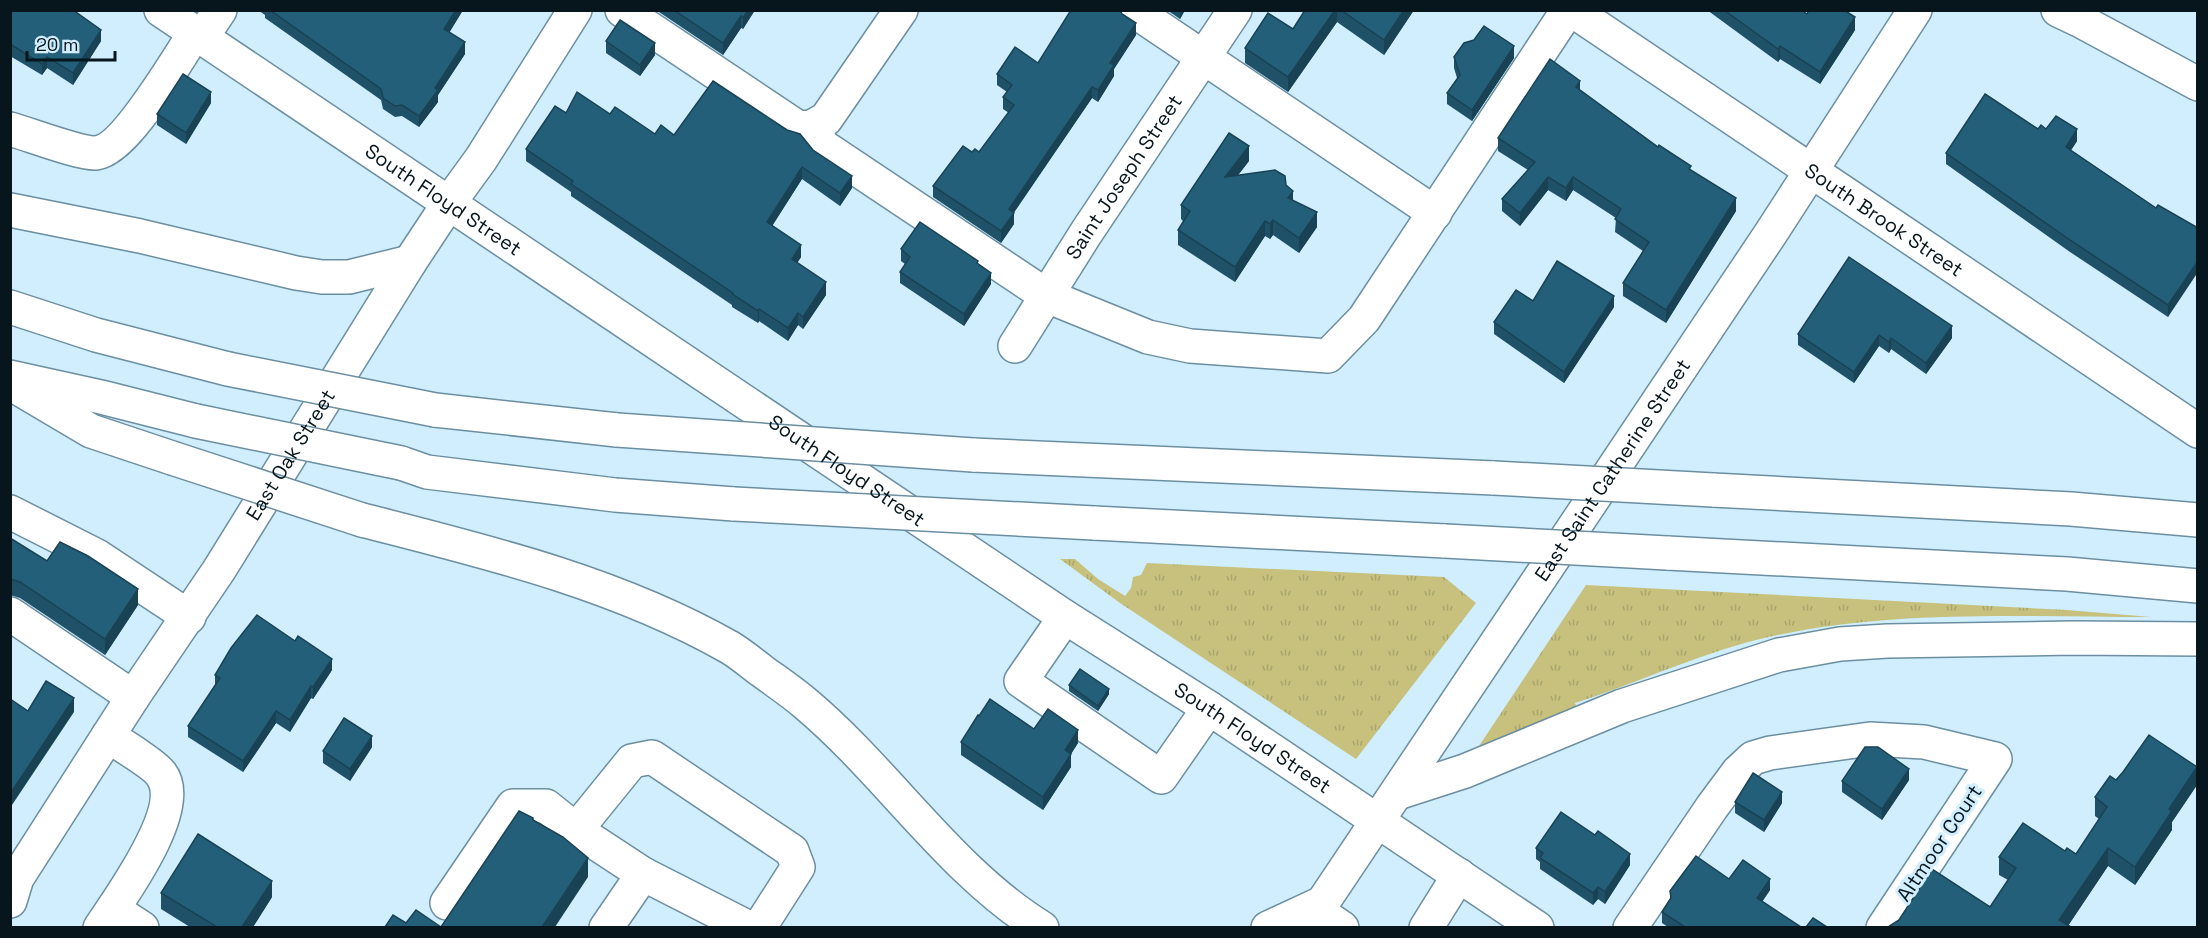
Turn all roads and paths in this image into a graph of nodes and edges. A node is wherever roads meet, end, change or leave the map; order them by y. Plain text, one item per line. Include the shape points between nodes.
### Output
1 (161, 10) edge
2 (220, 10) edge
3 (574, 10) edge
4 (622, 10) edge
5 (901, 10) edge
6 (1133, 10) edge
7 (1236, 10) edge
8 (1570, 10) edge
9 (1915, 10) edge
10 (2069, 14) edge
11 (198, 35) junction
12 (1204, 58) junction
13 (2198, 84) edge
14 (810, 128) junction
15 (10, 129) edge
16 (1813, 171) junction
17 (448, 203) junction
18 (10, 210) edge
19 (1435, 213) junction
20 (411, 262) junction
21 (1047, 296) junction
22 (10, 307) edge
23 (1015, 346) dead end
24 (10, 377) edge
25 (10, 384) edge
26 (2198, 431) edge
27 (10, 512) edge
28 (2198, 520) edge
29 (2198, 586) edge
30 (10, 615) edge
31 (189, 617) junction
32 (1065, 617) junction
33 (2198, 639) edge
34 (133, 697) junction
35 (1209, 708) junction
36 (108, 736) junction
37 (1397, 793) junction
38 (1378, 821) junction
39 (576, 830) junction
40 (644, 874) junction
41 (1459, 875) junction
42 (10, 901) edge
43 (447, 903) dead end
44 (1322, 917) edge
45 (106, 918) edge
46 (142, 927) edge
47 (606, 927) edge
48 (749, 927) edge
49 (759, 927) edge
50 (1042, 927) edge
51 (1268, 927) edge
52 (1426, 927) edge
53 (1537, 927) edge
54 (1630, 927) edge
55 (1883, 927) edge

1 - 11 main road, South Floyd Street
2 - 11 main road
3 - 17 main road, East Oak Street via 481,159
4 - 14 main road via 797,127
5 - 14 main road via 826,119
6 - 12 main road
7 - 12 main road, Saint Joseph Street
8 - 16 main road, South Brook Street
8 - 19 main road
9 - 16 main road, East Saint Catherine Street
10 - 13 main road
11 - 15 main road via 115,144 96,153
11 - 17 main road, South Floyd Street
12 - 19 main road
12 - 21 main road, Saint Joseph Street
14 - 21 main road via 824,147
16 - 26 main road, South Brook Street
16 - 37 main road, East Saint Catherine Street
17 - 20 main road, East Oak Street
17 - 32 main road, South Floyd Street
18 - 20 main road via 322,277 349,277
19 - 21 main road via 1364,319 1328,356 1180,344 1148,337
20 - 31 main road, East Oak Street
21 - 23 main road, Saint Joseph Street
22 - 28 main road, bridge via 96,335 228,369 435,410 617,430 973,454 2060,508
24 - 29 main road, bridge via 427,472 615,495 2067,574
25 - 50 main road, bridge via 92,431 362,520 556,574 638,603 731,648 805,703 849,742 964,865
27 - 31 main road via 97,556
30 - 34 main road
31 - 34 main road, East Oak Street
32 - 35 main road, South Floyd Street
32 - 35 main road via 1021,681 1161,777
33 - 37 main road via 1887,641 1779,654 1622,706 1465,771
34 - 36 main road, East Oak Street
35 - 38 main road, South Floyd Street
36 - 42 main road, East Oak Street via 17,878
36 - 45 main road via 161,774 167,789 157,834
37 - 38 main road, East Saint Catherine Street
38 - 41 main road, South Floyd Street
38 - 44 main road, East Saint Catherine Street
39 - 40 main road
39 - 43 main road via 546,806 513,806
39 - 49 main road via 632,762 652,758 792,851 798,867
40 - 47 main road
40 - 48 main road
41 - 52 main road
41 - 53 main road, South Floyd Street
44 - 51 main road
45 - 46 main road
54 - 55 main road, Altmoor Court via 1712,807 1753,758 1870,739 1924,742 1995,759

